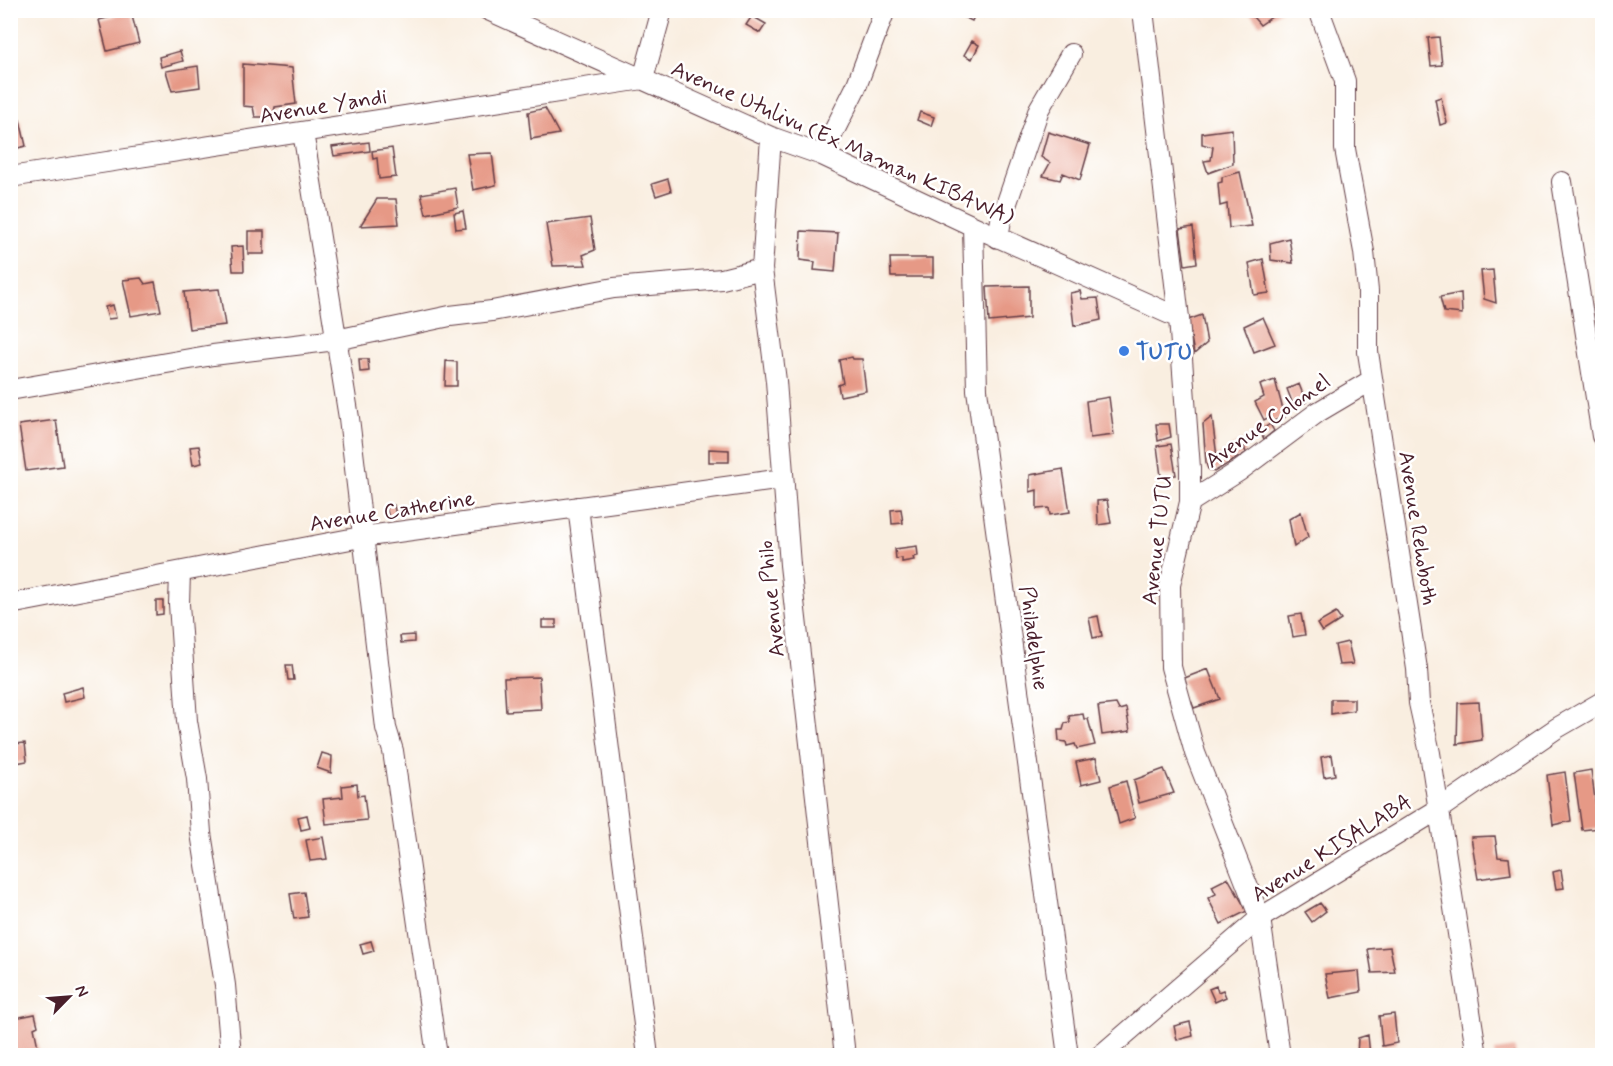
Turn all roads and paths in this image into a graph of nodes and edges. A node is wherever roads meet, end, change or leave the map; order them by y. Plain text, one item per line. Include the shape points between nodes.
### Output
1 (488, 10) edge
2 (662, 10) edge
3 (885, 10) edge
4 (1143, 10) edge
5 (1319, 10) edge
6 (1071, 54) dead end
7 (643, 79) junction
8 (303, 132) junction
9 (771, 137) junction
10 (822, 155) junction
11 (10, 177) edge
12 (1562, 182) dead end
13 (973, 226) junction
14 (998, 238) junction
15 (762, 269) junction
16 (1179, 318) junction
17 (336, 340) junction
18 (1372, 380) junction
19 (10, 390) edge
20 (1602, 436) edge
21 (783, 479) junction
22 (1190, 502) junction
23 (578, 507) junction
24 (363, 537) junction
25 (180, 573) junction
26 (10, 604) edge
27 (1602, 702) edge
28 (1439, 809) junction
29 (1260, 918) junction
30 (231, 1056) edge
31 (437, 1056) edge
32 (648, 1056) edge
33 (845, 1056) edge
34 (1068, 1056) edge
35 (1100, 1056) edge
36 (1280, 1056) edge
37 (1477, 1056) edge

1 - 7 street, Avenue Utulivu (Ex Maman KIBAWA)
2 - 7 street
3 - 10 street via 856,87
4 - 16 street, Avenue TUTU
5 - 18 street, Avenue Rehoboth via 1345,81 1345,149 1364,252
6 - 14 street via 1039,109
7 - 8 street, Avenue Yandi
7 - 9 street, Avenue Utulivu (Ex Maman KIBAWA)
8 - 11 street, Avenue Yandi
8 - 17 street
9 - 10 street, Avenue Utulivu (Ex Maman KIBAWA)
9 - 15 street, Avenue Philo
10 - 13 street, Avenue Utulivu (Ex Maman KIBAWA)
12 - 20 street
13 - 14 street, Avenue Utulivu (Ex Maman KIBAWA)
13 - 34 street, Philadelphie via 977,390
14 - 16 street, Avenue Utulivu (Ex Maman KIBAWA)
15 - 17 street via 722,279 614,288
15 - 21 street, Avenue Philo
16 - 22 street, Avenue TUTU
17 - 19 street via 213,355
17 - 24 street
18 - 22 street, Avenue Colonel via 1318,411 1239,471
18 - 28 street, Avenue Rehoboth via 1419,703
21 - 23 street, Avenue Catherine
21 - 33 street, Avenue Philo
22 - 29 street, Avenue TUTU via 1170,585 1171,667 1195,753
23 - 24 street, Avenue Catherine
23 - 32 street
24 - 25 street, Avenue Catherine via 229,560
24 - 31 street via 386,728 393,751
25 - 26 street, Avenue Catherine
25 - 30 street via 187,722 225,985
27 - 28 street, Avenue KISALABA
28 - 29 street, Avenue KISALABA
28 - 37 street, Avenue Rehoboth
29 - 35 street, Avenue KISALABA
29 - 36 street

